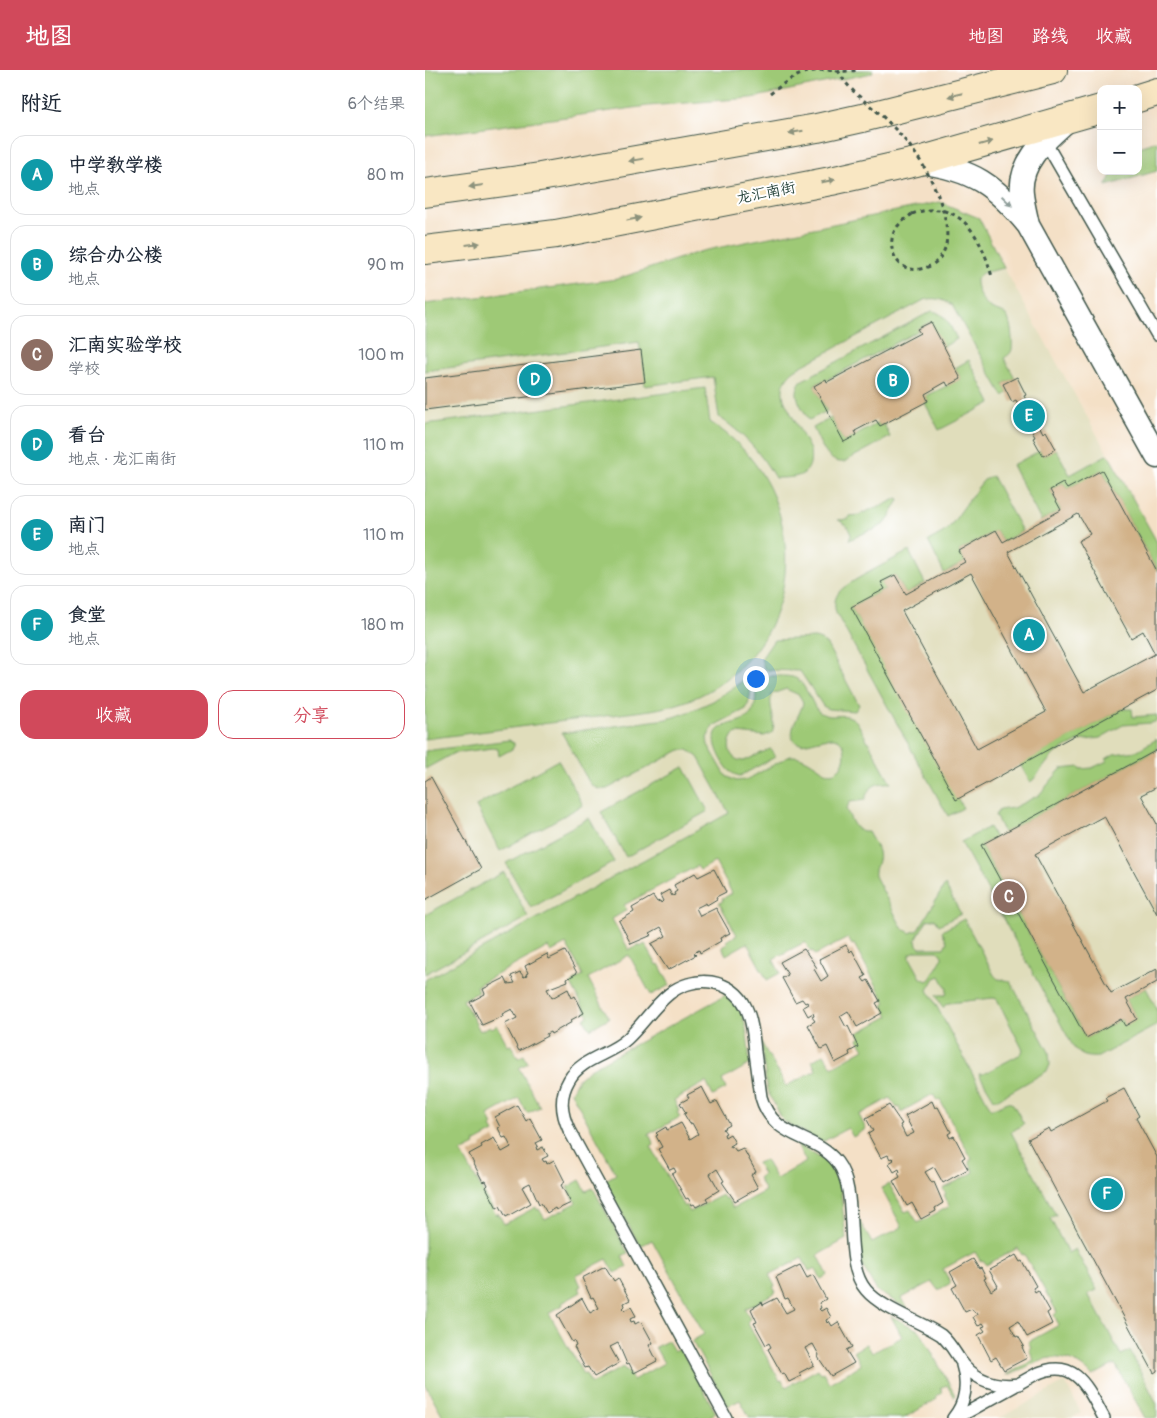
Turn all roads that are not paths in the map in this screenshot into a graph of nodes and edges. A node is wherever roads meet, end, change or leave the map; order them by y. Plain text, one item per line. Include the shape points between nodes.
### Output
1 (1053, 70) edge
2 (1157, 92) edge
3 (1142, 97) edge
4 (1097, 110) edge
5 (1069, 119) junction
6 (1037, 128) junction
7 (916, 162) junction
8 (425, 193) edge
9 (1028, 225) junction
10 (425, 250) edge
11 (1157, 334) edge
12 (1157, 456) edge
13 (961, 1361) junction
14 (1019, 1384) junction
15 (726, 1418) edge
16 (953, 1418) edge
17 (957, 1418) edge
18 (1104, 1418) edge

1 -> 8 main road via 817,128 540,177
2 - 3 main road
4 - 5 main road, 龙汇南街
5 - 6 main road, 龙汇南街
5 - 9 street via 1033,155 1025,172 1021,192
7 -> 6 main road, 龙汇南街
6 - 11 lane
7 -> 9 street via 949,167 975,177 1011,204
10 -> 7 main road, 龙汇南街 via 556,234
9 - 12 street
13 - 14 lane via 978,1378 989,1383
13 - 15 lane via 941,1335 880,1302 865,1290 857,1274 847,1185 841,1168 830,1155 777,1124 767,1112 761,1097 751,1015 747,1006 728,988 716,983 691,983 667,995 623,1042 578,1069 568,1081 561,1105 569,1130
13 - 16 lane via 966,1387
14 - 17 lane
14 - 18 lane via 1050,1369 1067,1370 1084,1382

